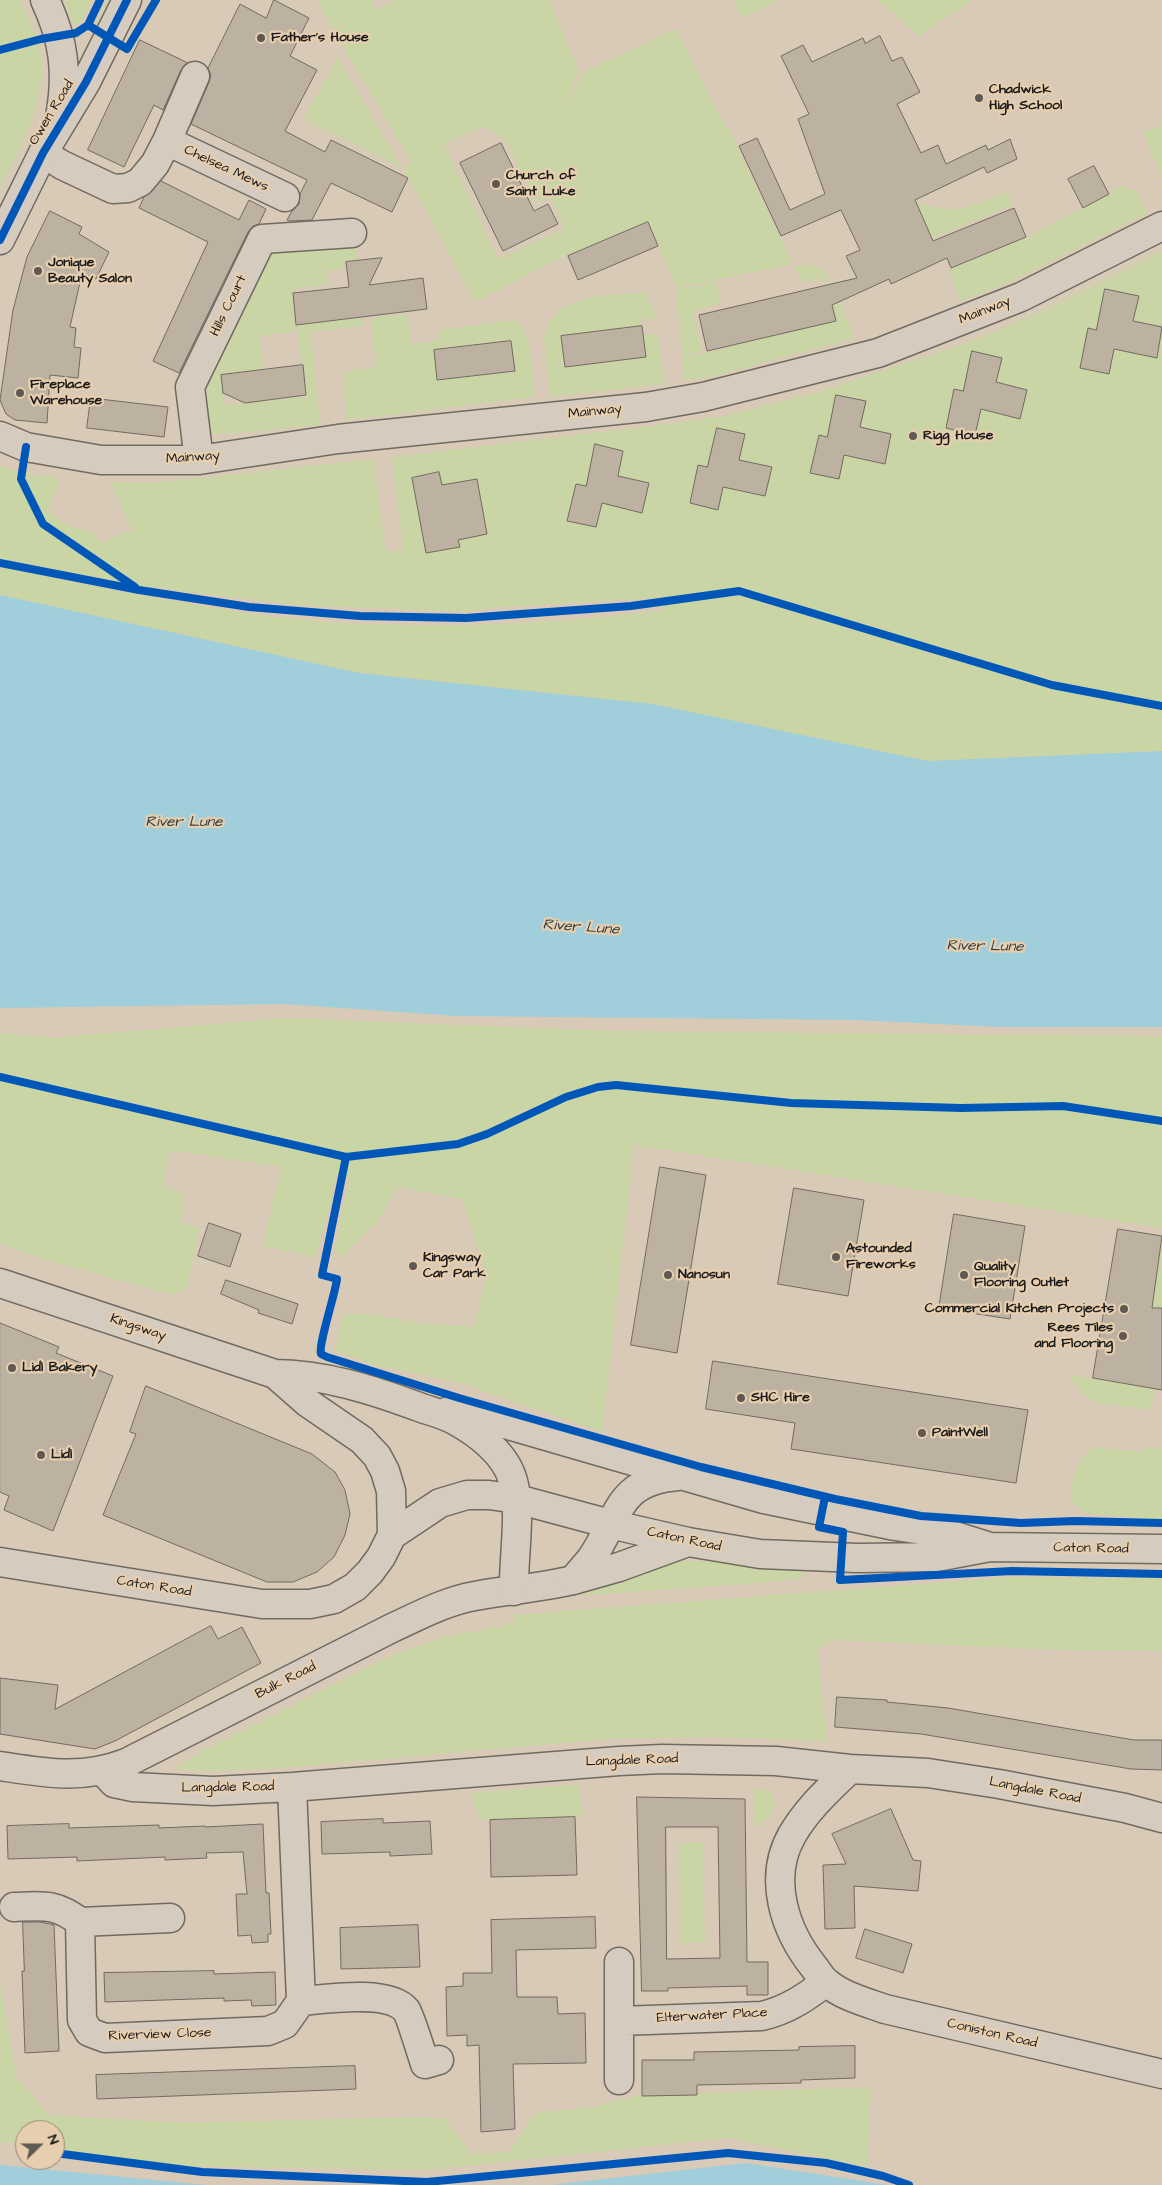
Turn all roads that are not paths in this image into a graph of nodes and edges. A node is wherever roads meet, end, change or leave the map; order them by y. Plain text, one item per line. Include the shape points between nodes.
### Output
1 (45, 0) edge
2 (127, 0) edge
3 (195, 76) dead end
4 (59, 124) junction
5 (167, 141) junction
6 (43, 153) junction
7 (286, 197) dead end
8 (1162, 226) edge
9 (352, 233) dead end
10 (0, 240) edge
11 (0, 436) edge
12 (199, 460) junction
13 (0, 1283) edge
14 (275, 1374) junction
15 (409, 1404) junction
16 (683, 1475) junction
17 (517, 1499) junction
18 (610, 1524) junction
19 (392, 1534) junction
20 (688, 1542) junction
21 (990, 1547) junction
22 (1162, 1549) edge
23 (0, 1562) edge
24 (573, 1580) junction
25 (514, 1591) junction
26 (0, 1766) edge
27 (850, 1769) junction
28 (103, 1771) junction
29 (292, 1787) junction
30 (1162, 1818) edge
31 (14, 1907) dead end
32 (170, 1918) dead end
33 (80, 1922) junction
34 (619, 1962) dead end
35 (826, 1982) junction
36 (301, 2001) junction
37 (619, 2020) junction
38 (438, 2060) dead end
39 (1162, 2074) edge
40 (619, 2080) dead end

1 - 4 street via 60,36 64,64 64,98
2 - 4 street, Owen Road via 86,82
3 - 5 street, Chelsea Mews
4 - 6 street, Owen Road
5 - 6 street, Chelsea Mews via 140,182 128,188 113,189
5 - 7 street, Chelsea Mews
6 - 10 street, Owen Road
8 - 12 street, Mainway via 1021,297 878,353 703,397 646,407 338,439
9 - 12 street, Hills Court via 262,239 190,387
11 - 12 street, Mainway via 26,447 102,460
13 - 14 street, Kingsway
14 - 15 street via 300,1374
14 - 19 street via 308,1403 362,1440 377,1456 390,1482
15 - 16 street, Caton Road via 481,1417
15 - 17 street via 453,1420 486,1443 501,1457 509,1471
16 - 18 street via 642,1484 629,1494
16 - 21 street, Caton Road via 764,1499 949,1534
17 - 18 street, Caton Road
17 - 19 street, Caton Road via 467,1495 449,1500
17 - 25 street
18 - 20 street, Caton Road
18 - 24 street via 591,1558
19 - 23 street, Caton Road via 381,1557 355,1587 334,1598 310,1604 262,1604
20 - 21 street, Caton Road via 760,1554 841,1558 937,1557
20 - 24 street, Bulk Road via 633,1563
21 - 22 street, Caton Road
24 - 25 street, Bulk Road
25 - 28 street, Bulk Road via 473,1596 428,1611 126,1763
26 - 28 street, Bulk Road via 54,1773
27 - 29 street, Langdale Road via 776,1761 662,1759
27 - 30 street, Langdale Road via 928,1773 981,1781
27 - 35 street via 815,1802 791,1836 782,1862 780,1891 786,1918 798,1947
28 - 29 street, Langdale Road via 114,1783 133,1787 213,1791
29 - 36 street
31 - 33 street via 50,1905
32 - 33 street
33 - 36 street, Riverview Close via 82,2020 90,2032 105,2038 268,2031 286,2024
34 - 37 street
35 - 37 street, Elterwater Place via 781,2012 762,2016
35 - 39 street, Coniston Road via 854,1998 885,2008
36 - 38 street via 349,1997 390,2000 406,2010 425,2064
37 - 40 street

